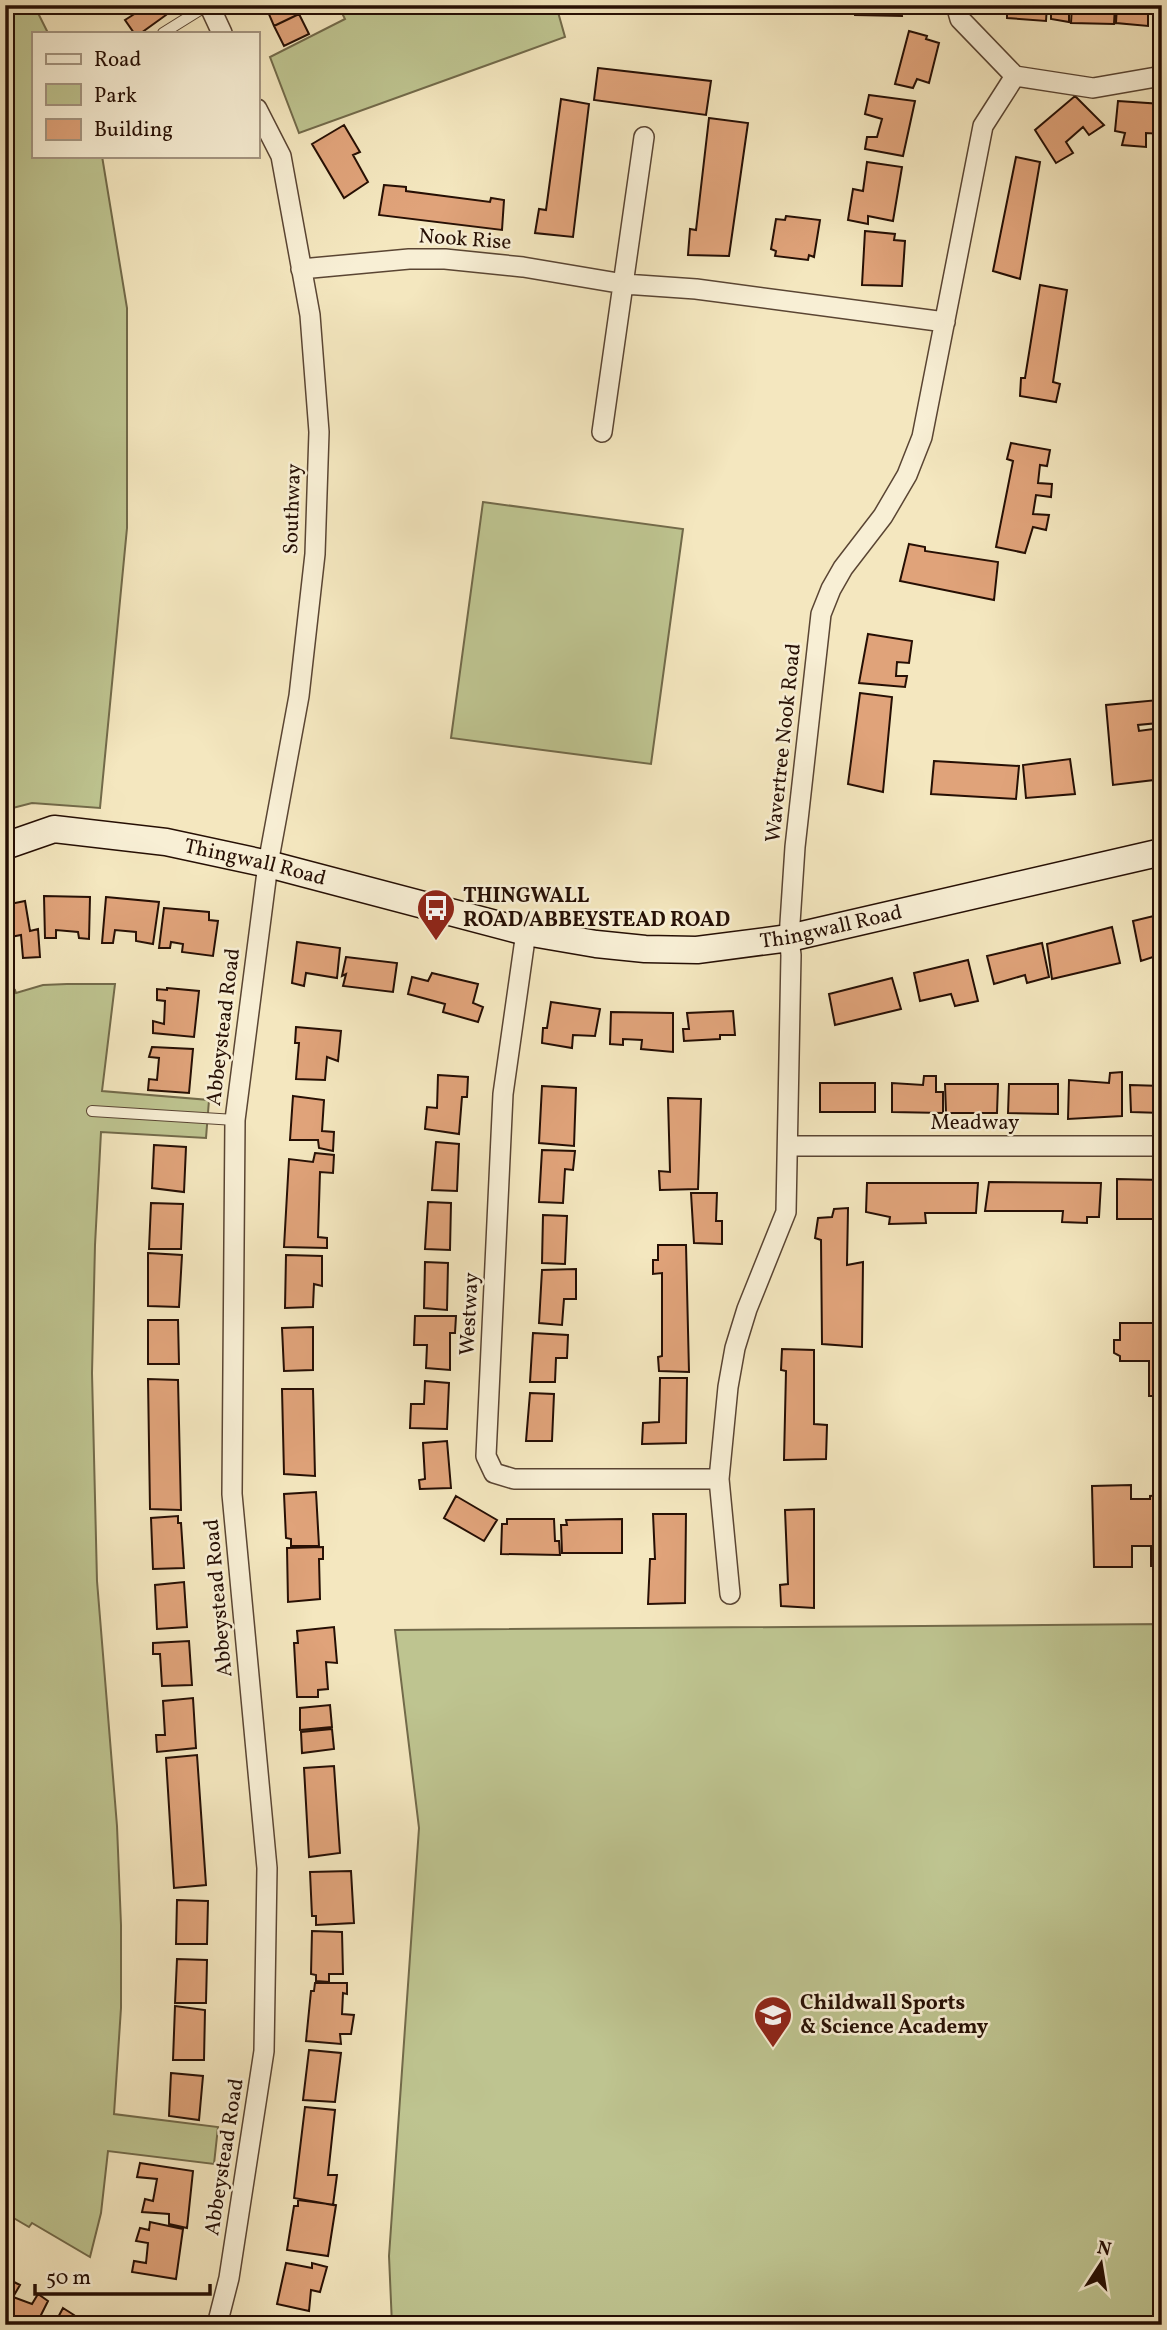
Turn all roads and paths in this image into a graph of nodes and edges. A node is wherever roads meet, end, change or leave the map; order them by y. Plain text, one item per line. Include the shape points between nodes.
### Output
1 (209, 5) edge
2 (956, 5) edge
3 (165, 32) edge
4 (222, 32) edge
5 (1015, 76) junction
6 (1162, 76) edge
7 (259, 113) edge
8 (644, 137) dead end
9 (302, 269) junction
10 (624, 284) junction
11 (945, 321) junction
12 (602, 432) dead end
13 (5, 846) edge
14 (1162, 852) edge
15 (268, 864) junction
16 (526, 932) junction
17 (789, 938) junction
18 (92, 1111) dead end
19 (235, 1120) junction
20 (788, 1146) junction
21 (1162, 1146) edge
22 (719, 1479) junction
23 (730, 1594) dead end
24 (217, 2325) edge

1 - 3 lane
1 - 4 street
2 - 5 street via 960,19
5 - 6 street via 1093,88
5 - 11 street, Wavertree Nook Road via 984,126
7 - 9 street, Southway via 281,156
8 - 10 street
9 - 10 street, Nook Rise via 445,259
9 - 15 street, Southway via 319,432 315,554 299,696
10 - 11 street, Nook Rise
10 - 12 street
11 - 17 street, Wavertree Nook Road via 922,437 907,475 843,568 821,614
13 - 15 street, Thingwall Road via 54,829 166,842
14 - 17 street, Thingwall Road
15 - 16 street, Thingwall Road
15 - 19 street, Abbeystead Road
16 - 17 street, Thingwall Road via 645,949 697,950
16 - 22 street, Westway via 503,1094 486,1457 494,1472 514,1479
17 - 20 street, Wavertree Nook Road
18 - 19 lane
19 - 24 street, Abbeystead Road via 232,1494 267,1881 264,2051 229,2278
20 - 21 street, Meadway
20 - 22 street, Wavertree Nook Road via 786,1212 735,1348
22 - 23 street, Wavertree Nook Road

